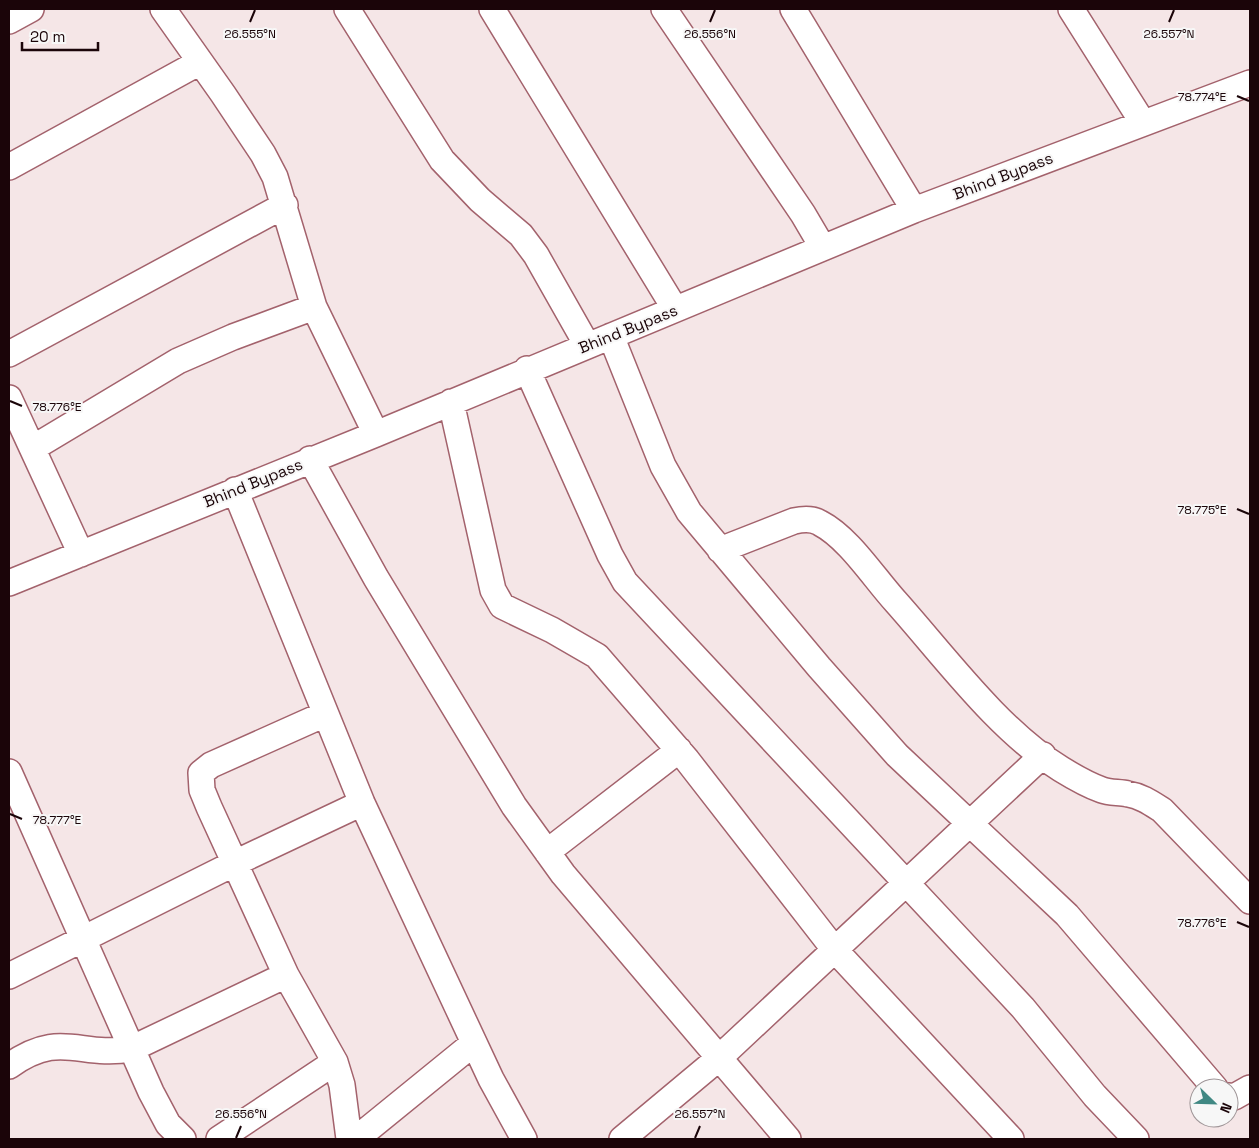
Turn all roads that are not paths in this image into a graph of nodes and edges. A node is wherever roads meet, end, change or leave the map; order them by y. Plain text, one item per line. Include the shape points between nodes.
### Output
1 (31, 9) edge
2 (163, 9) edge
3 (347, 9) edge
4 (492, 9) edge
5 (664, 9) edge
6 (793, 9) edge
7 (1071, 9) edge
8 (9, 21) edge
9 (200, 62) junction
10 (1250, 83) edge
11 (1143, 123) junction
12 (9, 167) edge
13 (285, 205) junction
14 (914, 210) junction
15 (823, 248) junction
16 (314, 307) junction
17 (676, 309) junction
18 (611, 336) junction
19 (587, 345) junction
20 (9, 354) edge
21 (527, 369) junction
22 (9, 398) edge
23 (451, 402) junction
24 (376, 434) junction
25 (33, 448) junction
26 (310, 459) junction
27 (235, 490) junction
28 (720, 550) junction
29 (81, 554) junction
30 (9, 583) edge
31 (325, 714) junction
32 (678, 750) junction
33 (1043, 756) junction
34 (11, 782) edge
35 (362, 803) junction
36 (970, 825) junction
37 (547, 852) junction
38 (235, 863) junction
39 (906, 883) junction
40 (1250, 901) edge
41 (82, 939) junction
42 (834, 949) junction
43 (9, 976) edge
44 (286, 976) junction
45 (474, 1043) junction
46 (131, 1049) junction
47 (719, 1058) junction
48 (335, 1062) junction
49 (9, 1066) edge
50 (1206, 1078) edge
51 (1250, 1088) edge
52 (1239, 1094) edge
53 (183, 1139) edge
54 (219, 1139) edge
55 (349, 1139) edge
56 (356, 1139) edge
57 (524, 1139) edge
58 (622, 1139) edge
59 (788, 1139) edge
60 (1011, 1139) edge
61 (1136, 1139) edge

1 - 8 street
2 - 9 street
3 - 19 street via 442,160 480,200 521,235 536,254
4 - 17 street
5 - 15 street via 804,214
6 - 14 street
7 - 11 street
9 - 12 street
9 - 13 street via 263,154
10 - 11 street, Bhind Bypass
11 - 14 street, Bhind Bypass
13 - 16 street
13 - 20 street
14 - 15 street, Bhind Bypass
15 - 17 street, Bhind Bypass
16 - 24 street
16 - 25 street via 178,361
17 - 18 street, Bhind Bypass
18 - 19 street, Bhind Bypass
18 - 28 street via 663,466 689,512
19 - 21 street, Bhind Bypass
21 - 23 street, Bhind Bypass
21 - 39 street via 625,582
22 - 25 street
23 - 24 street, Bhind Bypass
23 - 32 street via 493,590 502,606 597,656
24 - 26 street, Bhind Bypass
25 - 29 street
26 - 27 street, Bhind Bypass
26 - 37 street via 376,578 514,806
27 - 29 street, Bhind Bypass
27 - 31 street
28 - 33 street via 794,521 819,522 863,564 1019,737
28 - 36 street via 897,755
29 - 30 street, Bhind Bypass
31 - 35 street
31 - 38 street via 211,765 201,773 202,790
32 - 37 street
32 - 42 street
33 - 36 street
33 - 40 street via 1082,781 1104,790 1145,799 1162,810
34 - 41 street
35 - 38 street
35 - 45 street
36 - 39 street
36 - 50 street via 1067,915
37 - 47 street
38 - 41 street
38 - 44 street
39 - 42 street
39 - 61 street via 1023,1008 1095,1096
41 - 43 street
41 - 46 street
42 - 47 street
42 - 60 street
44 - 46 street
44 - 48 street
45 - 56 street
45 - 57 street
46 - 49 street via 115,1052 59,1045 28,1053
46 - 53 street via 168,1124
47 - 58 street
47 - 59 street
48 - 54 street
48 - 55 street via 342,1085
51 - 52 street

